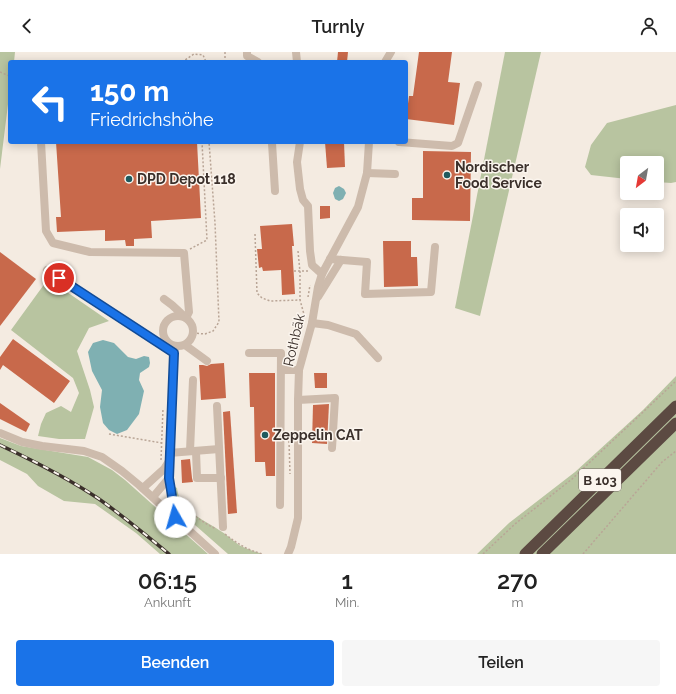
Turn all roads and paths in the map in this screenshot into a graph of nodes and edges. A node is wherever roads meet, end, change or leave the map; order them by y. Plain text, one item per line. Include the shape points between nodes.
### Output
1 (247, 52) edge
2 (256, 58) edge
3 (185, 60) edge
4 (205, 60) edge
5 (478, 85) dead end
6 (408, 143) edge
7 (41, 144) edge
8 (202, 144) edge
9 (209, 144) edge
10 (272, 144) edge
11 (300, 144) edge
12 (369, 144) edge
13 (367, 173) junction
14 (395, 174) dead end
15 (275, 191) dead end
16 (255, 234) dead end
17 (435, 247) dead end
18 (298, 250) dead end
19 (184, 253) junction
20 (330, 259) junction
21 (341, 260) junction
22 (47, 270) dead end
23 (294, 272) dead end
24 (300, 272) junction
25 (320, 273) junction
26 (164, 299) dead end
27 (300, 300) junction
28 (315, 301) junction
29 (186, 318) junction
30 (309, 322) junction
31 (193, 333) junction
32 (185, 345) junction
33 (174, 349) junction
34 (249, 354) dead end
35 (378, 358) dead end
36 (207, 361) dead end
37 (281, 370) junction
38 (299, 370) junction
39 (193, 380) dead end
40 (676, 381) edge
41 (298, 400) junction
42 (164, 403) dead end
43 (217, 406) dead end
44 (676, 406) edge
45 (676, 423) edge
46 (0, 433) edge
47 (108, 434) dead end
48 (166, 443) junction
49 (332, 448) dead end
50 (219, 449) junction
51 (193, 451) junction
52 (676, 451) edge
53 (169, 457) junction
54 (159, 463) dead end
55 (169, 478) junction
56 (221, 478) junction
57 (143, 488) junction
58 (153, 497) junction
59 (178, 499) dead end
60 (280, 505) dead end
61 (175, 517) junction
62 (223, 527) dead end
63 (215, 554) edge
64 (263, 554) edge
65 (288, 554) edge
66 (483, 554) edge
67 (525, 554) edge
68 (542, 554) edge
69 (583, 554) edge

1 - 2 street via 247,56
3 - 4 path via 194,54 203,55
5 - 6 street via 458,143 452,146
7 - 19 street via 46,231 53,243 90,252
8 - 19 path via 207,240
9 - 31 path via 219,322 213,331 205,334
10 - 15 street
11 - 25 street via 297,162 300,189 308,206 312,265
12 - 13 street, Rothbäk
13 - 14 street
13 - 20 street, Rothbäk via 358,208
16 - 27 path via 257,293 270,301
17 - 21 street via 431,292 365,294 367,262
18 - 24 path
19 - 29 street via 189,312
20 - 21 street
20 - 25 street, Rothbäk
21 - 28 street
22 - 33 street
23 - 24 path
24 - 25 path
24 - 27 path
25 - 28 street, Rothbäk
26 - 29 street
27 - 30 path
28 - 30 street, Rothbäk
29 - 31 street via 192,324
29 - 33 street via 177,316 169,319 164,326 163,334
30 - 35 street via 356,334
30 - 38 street, Rothbäk
31 - 32 street via 191,340
32 - 33 street
32 - 36 street
33 - 48 street
34 - 37 street via 281,353
37 - 38 street
37 - 60 street via 283,483
38 - 41 street, Rothbäk
39 - 51 street
40 - 66 path via 572,479 515,524
41 - 49 street via 335,398
41 - 65 street, Rothbäk via 298,518
42 - 48 path
43 - 50 street
44 - 67 highway, B 103
45 - 68 highway, B 103
46 - 57 street via 22,442 84,451 102,457
47 - 48 path
48 - 53 street
48 - 54 path
50 - 51 street
50 - 56 street
51 - 53 street
51 - 56 street via 197,478
52 - 69 path via 662,462
53 - 55 street
53 - 57 street via 164,469
55 - 58 street
55 - 61 street
56 - 62 street
57 - 58 street
58 - 61 street
59 - 64 path via 207,525 220,530 238,544
61 - 63 street

